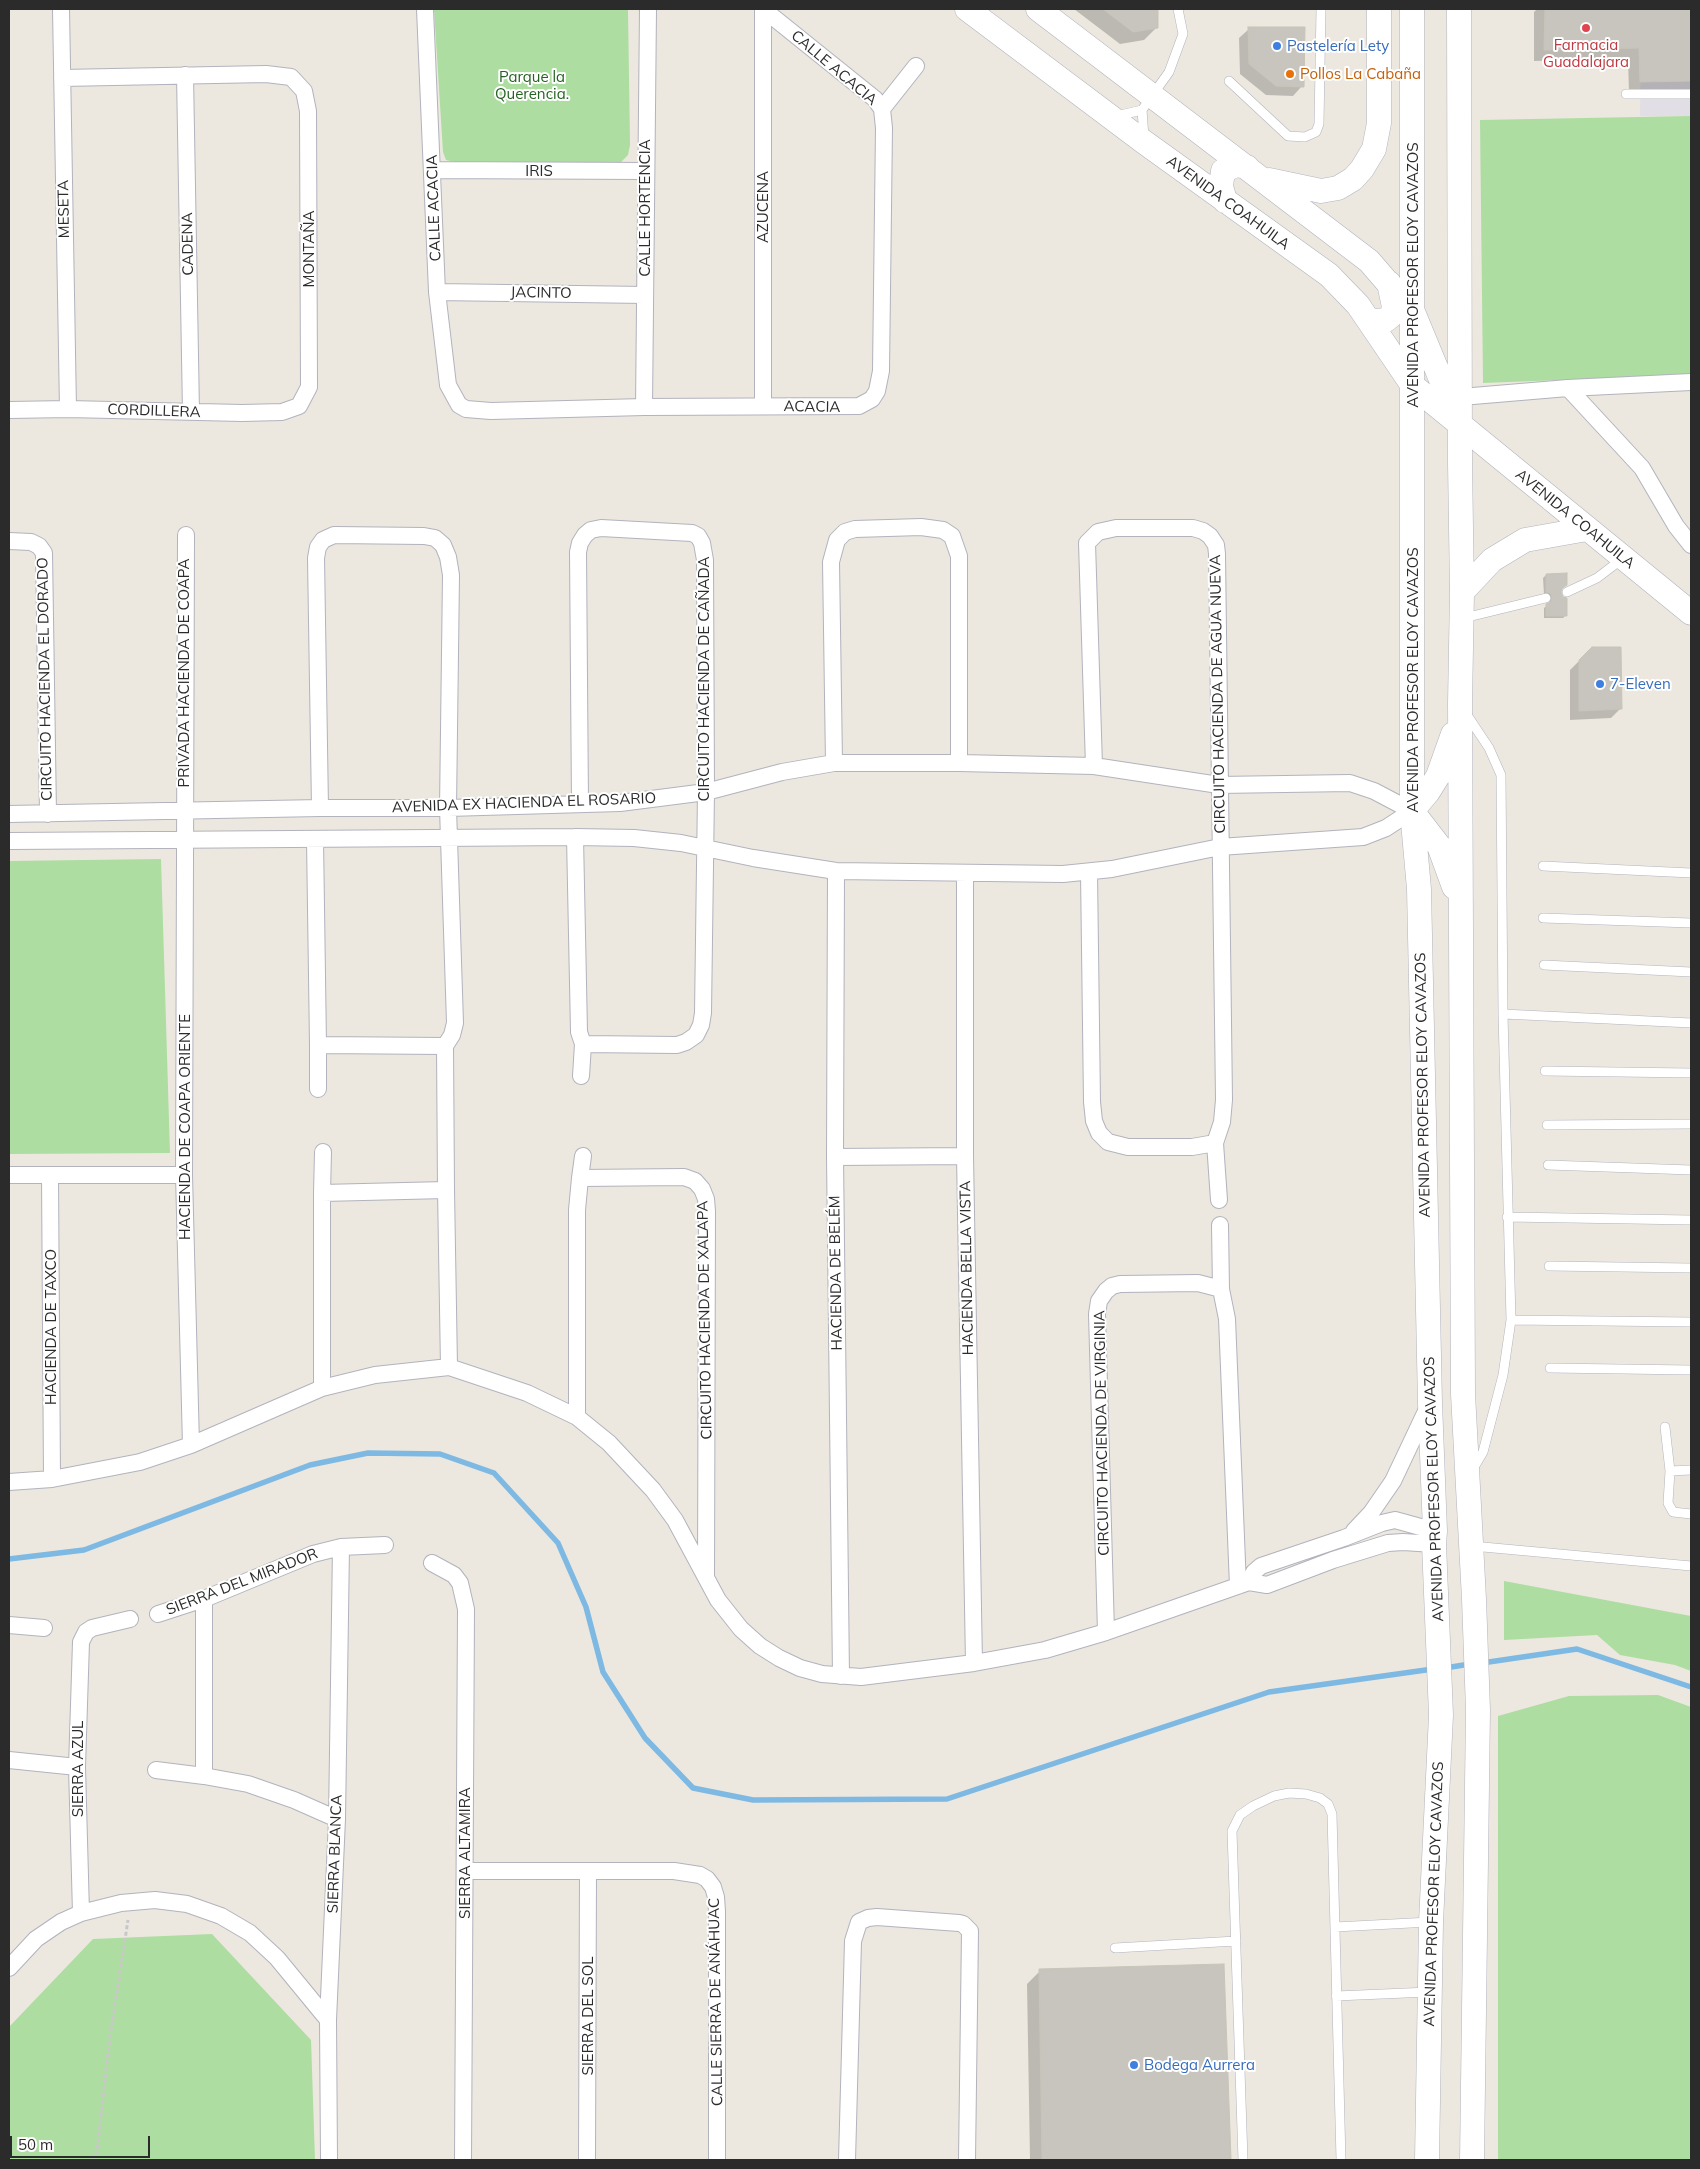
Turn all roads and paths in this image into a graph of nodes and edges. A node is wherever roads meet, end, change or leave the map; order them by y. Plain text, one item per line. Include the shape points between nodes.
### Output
1 (61, 9) edge
2 (425, 9) edge
3 (648, 9) edge
4 (763, 9) edge
5 (967, 9) edge
6 (1038, 9) edge
7 (1178, 9) edge
8 (1321, 9) edge
9 (1380, 9) edge
10 (1412, 9) edge
11 (1459, 9) edge
12 (1380, 40) junction
13 (916, 66) dead end
14 (185, 75) junction
15 (62, 78) junction
16 (1229, 80) dead end
17 (1626, 94) dead end
18 (1691, 94) edge
19 (1148, 103) junction
20 (882, 109) junction
21 (1111, 117) junction
22 (1412, 131) junction
23 (1144, 142) junction
24 (432, 170) junction
25 (645, 171) junction
26 (1255, 173) junction
27 (1225, 200) junction
28 (1389, 283) junction
29 (437, 292) junction
30 (645, 295) junction
31 (1413, 312) junction
32 (1369, 320) junction
33 (1691, 382) edge
34 (1413, 386) junction
35 (1568, 388) junction
36 (1460, 396) junction
37 (459, 405) joint
38 (299, 406) joint
39 (762, 406) junction
40 (644, 408) junction
41 (68, 409) junction
42 (9, 410) edge
43 (191, 412) junction
44 (1460, 425) junction
45 (1587, 529) junction
46 (186, 535) dead end
47 (9, 541) edge
48 (1691, 545) edge
49 (1623, 558) junction
50 (1462, 592) junction
51 (1567, 592) dead end
52 (1546, 598) dead end
53 (1691, 613) edge
54 (1461, 618) junction
55 (1460, 704) junction
56 (834, 763) junction
57 (959, 763) junction
58 (1094, 766) junction
59 (1219, 785) junction
60 (706, 792) junction
61 (580, 804) junction
62 (320, 808) junction
63 (448, 808) junction
64 (183, 810) junction
65 (1412, 811) junction
66 (9, 814) edge
67 (48, 814) junction
68 (574, 836) junction
69 (450, 838) junction
70 (315, 839) junction
71 (184, 840) junction
72 (9, 841) edge
73 (1220, 847) junction
74 (704, 849) junction
75 (1543, 866) dead end
76 (836, 870) junction
77 (1089, 872) junction
78 (965, 873) junction
79 (1691, 874) edge
80 (1544, 918) dead end
81 (1461, 919) junction
82 (1691, 923) edge
83 (1544, 965) dead end
84 (1691, 972) edge
85 (1502, 1014) junction
86 (1691, 1023) edge
87 (584, 1044) junction
88 (318, 1045) junction
89 (445, 1046) junction
90 (1545, 1071) dead end
91 (1691, 1073) edge
92 (581, 1076) dead end
93 (318, 1089) dead end
94 (1691, 1124) edge
95 (1547, 1125) dead end
96 (1215, 1142) junction
97 (323, 1152) dead end
98 (582, 1156) dead end
99 (965, 1156) junction
100 (835, 1157) junction
101 (1548, 1165) dead end
102 (1691, 1170) edge
103 (9, 1174) edge
104 (50, 1175) junction
105 (184, 1175) junction
106 (580, 1178) junction
107 (446, 1190) junction
108 (322, 1193) junction
109 (1219, 1200) dead end
110 (1507, 1217) junction
111 (1691, 1220) edge
112 (1220, 1225) dead end
113 (1549, 1266) dead end
114 (1691, 1268) edge
115 (1221, 1289) junction
116 (1511, 1320) junction
117 (1691, 1322) edge
118 (449, 1367) junction
119 (1550, 1368) dead end
120 (1691, 1370) edge
121 (322, 1388) junction
122 (1430, 1403) junction
123 (578, 1417) junction
124 (1665, 1428) dead end
125 (190, 1445) junction
126 (1691, 1470) edge
127 (1670, 1471) junction
128 (1468, 1478) junction
129 (52, 1480) junction
130 (9, 1482) edge
131 (1691, 1514) edge
132 (1435, 1537) junction
133 (1344, 1538) junction
134 (385, 1544) dead end
135 (1471, 1546) junction
136 (341, 1548) junction
137 (432, 1563) dead end
138 (1691, 1566) edge
139 (706, 1578) junction
140 (1243, 1584) junction
141 (204, 1599) junction
142 (158, 1614) dead end
143 (130, 1619) dead end
144 (9, 1625) edge
145 (44, 1628) dead end
146 (1106, 1632) junction
147 (974, 1663) junction
148 (841, 1676) junction
149 (9, 1760) edge
150 (77, 1767) junction
151 (156, 1770) dead end
152 (204, 1776) junction
153 (337, 1819) junction
154 (465, 1871) junction
155 (588, 1872) junction
156 (131, 1902) junction
157 (81, 1913) junction
158 (1431, 1922) junction
159 (1335, 1927) junction
160 (1236, 1942) junction
161 (1115, 1948) dead end
162 (9, 1968) edge
163 (1430, 1992) junction
164 (1336, 1996) junction
165 (328, 2020) junction
166 (92, 2160) edge
167 (329, 2160) edge
168 (463, 2160) edge
169 (587, 2160) edge
170 (717, 2160) edge
171 (847, 2160) edge
172 (967, 2160) edge
173 (1243, 2160) edge
174 (1341, 2160) edge
175 (1427, 2160) edge
176 (1472, 2160) edge

1 - 15 street, MESETA
2 - 24 street, CALLE ACACIA
3 - 25 street, CALLE HORTENCIA
4 - 20 street, CALLE ACACIA
4 - 39 street, AZUCENA
5 - 21 main road, AVENIDA COAHUILA
6 - 19 main road, AVENIDA COAHUILA
7 - 19 lane via 1183,34 1170,72
8 - 16 lane via 1316,132 1305,137 1288,136
9 - 12 main road
10 - 22 main road, AVENIDA PROFESOR ELOY CAVAZOS
11 - 36 main road
12 - 22 main road
12 - 26 main road via 1379,123 1374,149 1353,179 1338,188 1322,191
13 - 20 street
14 - 15 street
14 - 38 street, MONTAÑA via 266,74 291,77 304,91 308,111 309,387
14 - 43 street, CADENA
15 - 41 street, MESETA
17 - 18 lane
19 - 21 lane
19 - 23 lane
19 - 26 main road, AVENIDA COAHUILA
20 - 39 street, ACACIA via 881,371 877,391 872,400 851,407
21 - 23 main road, AVENIDA COAHUILA
22 - 31 main road, AVENIDA PROFESOR ELOY CAVAZOS
23 - 27 main road, AVENIDA COAHUILA
24 - 25 street, IRIS
24 - 29 street, CALLE ACACIA
25 - 30 street, CALLE HORTENCIA
26 - 27 main road via 1236,165 1222,171 1221,186
26 - 28 main road, AVENIDA COAHUILA via 1370,261
27 - 32 main road, AVENIDA COAHUILA via 1329,275
28 - 31 main road, AVENIDA COAHUILA
28 - 32 main road via 1394,308 1392,316 1378,322
29 - 30 street, JACINTO
29 - 37 street, CALLE ACACIA via 448,385
30 - 40 street, CALLE HORTENCIA
31 - 34 main road, AVENIDA PROFESOR ELOY CAVAZOS
31 - 44 main road, AVENIDA COAHUILA
32 - 34 main road, AVENIDA COAHUILA
33 - 35 street
34 - 44 main road, AVENIDA COAHUILA
34 - 65 main road, AVENIDA PROFESOR ELOY CAVAZOS
35 - 36 street
35 - 48 street via 1642,468
36 - 44 main road
37 - 40 street, ACACIA via 491,411
38 - 43 street, CORDILLERA via 282,412
39 - 40 street, ACACIA
41 - 42 street, CORDILLERA
41 - 43 street, CORDILLERA
44 - 45 main road, AVENIDA COAHUILA
44 - 50 main road
45 - 49 main road, AVENIDA COAHUILA
45 - 50 main road via 1525,540 1492,560
46 - 64 street, PRIVADA HACIENDA DE COAPA
47 - 67 street, CIRCUITO HACIENDA EL DORADO via 31,542 44,553
49 - 51 lane via 1597,578
49 - 53 main road, AVENIDA COAHUILA
50 - 54 main road
52 - 54 lane
54 - 55 main road
55 - 65 main road via 1452,739 1438,776
55 - 81 main road
55 - 85 lane via 1489,748 1501,775
56 - 57 street, AVENIDA EX HACIENDA EL ROSARIO
56 - 57 street via 831,562 836,540 855,529 921,527 935,528 952,536 959,556
56 - 60 street, AVENIDA EX HACIENDA EL ROSARIO via 782,772
57 - 58 street, AVENIDA EX HACIENDA EL ROSARIO
58 - 59 street, AVENIDA EX HACIENDA EL ROSARIO
58 - 59 street, CIRCUITO HACIENDA DE AGUA NUEVA via 1088,544 1098,532 1116,528 1194,528 1210,536 1217,554
59 - 65 street, AVENIDA EX HACIENDA EL ROSARIO via 1350,783 1374,791
59 - 73 street, CIRCUITO HACIENDA DE AGUA NUEVA
60 - 61 street, AVENIDA EX HACIENDA EL ROSARIO via 642,801
60 - 61 street, CIRCUITO HACIENDA DE CAÑADA via 705,560 702,543 692,533 601,528 585,535 578,552
60 - 74 street, CIRCUITO HACIENDA DE CAÑADA
61 - 63 street, AVENIDA EX HACIENDA EL ROSARIO
62 - 63 street, AVENIDA EX HACIENDA EL ROSARIO
62 - 63 street via 316,558 323,540 334,535 424,536 435,538 444,545 451,575
62 - 64 street, AVENIDA EX HACIENDA EL ROSARIO
63 - 69 street
64 - 67 street, AVENIDA EX HACIENDA EL ROSARIO
64 - 71 street, HACIENDA DE COAPA ORIENTE
65 - 73 street, AVENIDA EX HACIENDA EL ROSARIO via 1386,828 1364,837
65 - 81 main road via 1429,830 1443,854 1453,879
65 - 122 main road, AVENIDA PROFESOR ELOY CAVAZOS via 1419,889
66 - 67 street, AVENIDA EX HACIENDA EL ROSARIO
68 - 69 street, AVENIDA EX HACIENDA EL ROSARIO
68 - 74 street, AVENIDA EX HACIENDA EL ROSARIO via 634,838 682,843
68 - 87 street via 579,1032
69 - 70 street, AVENIDA EX HACIENDA EL ROSARIO
69 - 89 street via 455,1023
70 - 71 street, AVENIDA EX HACIENDA EL ROSARIO
70 - 88 street
71 - 72 street, AVENIDA EX HACIENDA EL ROSARIO
71 - 105 street, HACIENDA DE COAPA ORIENTE
73 - 77 street, AVENIDA EX HACIENDA EL ROSARIO
73 - 96 street, CIRCUITO HACIENDA DE AGUA NUEVA via 1224,1100 1222,1122
74 - 76 street, AVENIDA EX HACIENDA EL ROSARIO
74 - 87 street, CIRCUITO HACIENDA DE CAÑADA via 703,1013 696,1035 677,1045
75 - 79 lane
76 - 78 street, AVENIDA EX HACIENDA EL ROSARIO
76 - 100 street, HACIENDA DE BELÉM
77 - 78 street, AVENIDA EX HACIENDA EL ROSARIO
77 - 96 street via 1092,1102 1099,1133 1108,1142 1128,1147 1192,1147
78 - 99 street, HACIENDA BELLA VISTA
80 - 82 lane
81 - 128 main road via 1463,1394
83 - 84 lane
85 - 86 lane
85 - 110 lane
87 - 92 street
88 - 89 street
88 - 93 street
89 - 107 street
90 - 91 lane
94 - 95 lane
96 - 109 street
97 - 108 street
98 - 106 street
99 - 100 street
99 - 147 street, HACIENDA BELLA VISTA
100 - 148 street, HACIENDA DE BELÉM
101 - 102 lane
103 - 104 street
104 - 105 street
104 - 129 street, HACIENDA DE TAXCO
105 - 125 street, HACIENDA DE COAPA ORIENTE
106 - 123 street via 577,1210
106 - 139 street, CIRCUITO HACIENDA DE XALAPA via 684,1177 702,1188 706,1199
107 - 108 street
107 - 118 street
108 - 121 street
110 - 111 lane
110 - 116 lane
112 - 115 street
113 - 114 lane
115 - 140 street via 1226,1319
115 - 146 street, CIRCUITO HACIENDA DE VIRGINIA via 1198,1283 1120,1284 1106,1291 1099,1302
116 - 117 lane
116 - 128 lane via 1503,1375 1483,1452
118 - 121 street via 375,1375
118 - 123 street via 527,1393
119 - 120 lane
121 - 125 street
122 - 132 main road, AVENIDA PROFESOR ELOY CAVAZOS
122 - 133 street via 1381,1499 1361,1526
123 - 139 street via 609,1443 653,1490 675,1520
124 - 127 lane
125 - 129 street via 140,1462
126 - 127 lane
127 - 131 lane via 1668,1503 1673,1512
128 - 135 main road
129 - 130 street
132 - 133 street via 1395,1520
132 - 140 street via 1388,1544 1267,1585
132 - 158 main road, AVENIDA PROFESOR ELOY CAVAZOS via 1441,1715
133 - 140 street via 1261,1566
134 - 136 street, SIERRA DEL MIRADOR
135 - 138 lane
135 - 176 main road via 1478,1710
136 - 141 street, SIERRA DEL MIRADOR via 313,1554
136 - 153 street, SIERRA BLANCA
137 - 154 street, SIERRA ALTAMIRA via 454,1575 464,1595
139 - 148 street via 724,1608 760,1646 800,1668
140 - 146 street
141 - 142 street, SIERRA DEL MIRADOR
141 - 152 street
143 - 150 street, SIERRA AZUL via 92,1628 81,1642
144 - 145 street
146 - 147 street via 1045,1650
147 - 148 street via 878,1676
149 - 150 street
150 - 157 street, SIERRA AZUL
151 - 152 street
152 - 153 street via 269,1790
153 - 165 street, SIERRA BLANCA
154 - 155 street, CALLE SIERRA DE ANÁHUAC
154 - 168 street, SIERRA ALTAMIRA
155 - 169 street, SIERRA DEL SOL
155 - 170 street, CALLE SIERRA DE ANÁHUAC via 691,1873 707,1880 713,1887 718,1911
156 - 157 street
156 - 165 street via 155,1900 187,1904 221,1916 250,1934 277,1958
156 - 166 path via 110,2037 97,2151
157 - 162 street via 36,1938
158 - 159 lane
158 - 163 main road, AVENIDA PROFESOR ELOY CAVAZOS
159 - 160 lane via 1330,1808 1320,1798 1289,1793 1253,1806 1234,1824
159 - 164 lane
160 - 161 lane
160 - 173 lane
163 - 164 lane
163 - 175 main road, AVENIDA PROFESOR ELOY CAVAZOS
164 - 174 lane
165 - 167 street, SIERRA BLANCA
171 - 172 street via 853,1941 859,1922 877,1916 959,1922 970,1930

